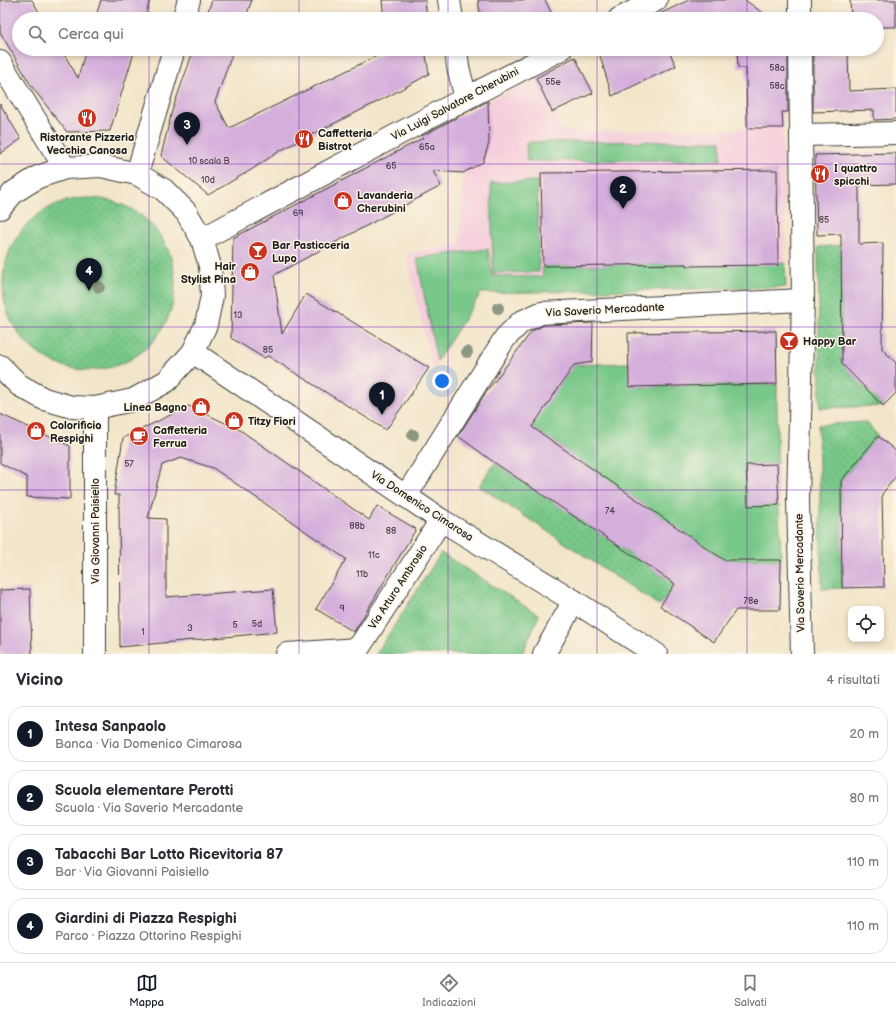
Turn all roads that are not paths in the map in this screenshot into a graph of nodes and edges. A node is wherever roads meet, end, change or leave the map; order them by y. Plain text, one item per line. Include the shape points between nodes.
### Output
1 (189, 0) edge
2 (449, 0) edge
3 (656, 0) edge
4 (800, 0) edge
5 (185, 12) edge
6 (451, 12) edge
7 (633, 12) edge
8 (800, 12) edge
9 (172, 56) edge
10 (457, 56) edge
11 (547, 56) edge
12 (800, 56) edge
13 (0, 62) edge
14 (466, 98) junction
15 (896, 133) edge
16 (801, 135) junction
17 (64, 168) junction
18 (137, 174) junction
19 (0, 208) edge
20 (202, 239) junction
21 (804, 300) junction
22 (192, 352) junction
23 (0, 366) edge
24 (95, 408) junction
25 (406, 496) junction
26 (441, 520) junction
27 (574, 601) junction
28 (358, 652) edge
29 (95, 654) edge
30 (287, 654) edge
31 (544, 654) edge
32 (656, 654) edge
33 (802, 654) edge

1 - 5 street
2 - 6 street
3 - 7 street
4 - 8 street
9 - 18 street
10 - 14 street
11 - 14 street, Via Luigi Salvatore Cherubini
12 - 16 street, Via Saverio Mercadante
13 - 17 street
14 - 20 street, Via Luigi Salvatore Cherubini
15 - 16 street
16 - 21 street, Via Saverio Mercadante
17 - 18 street via 101,166
17 - 19 street via 38,177 14,192
18 - 20 street via 164,190 181,206
20 - 22 street via 210,266 212,296 206,325
21 - 25 street, Via Saverio Mercadante via 541,313 521,322 505,338
21 - 33 street, Via Saverio Mercadante via 798,499
22 - 24 street via 167,381 133,400
22 - 25 street, Via Domenico Cimarosa
23 - 24 street via 19,385 44,399 72,407
24 - 29 street, Via Giovanni Paisiello
25 - 26 street, Via Domenico Cimarosa
26 - 27 street, Via Domenico Cimarosa
26 - 28 street, Via Arturo Ambrosio
27 - 31 street
27 - 32 street, Via Domenico Cimarosa
28 - 30 street

